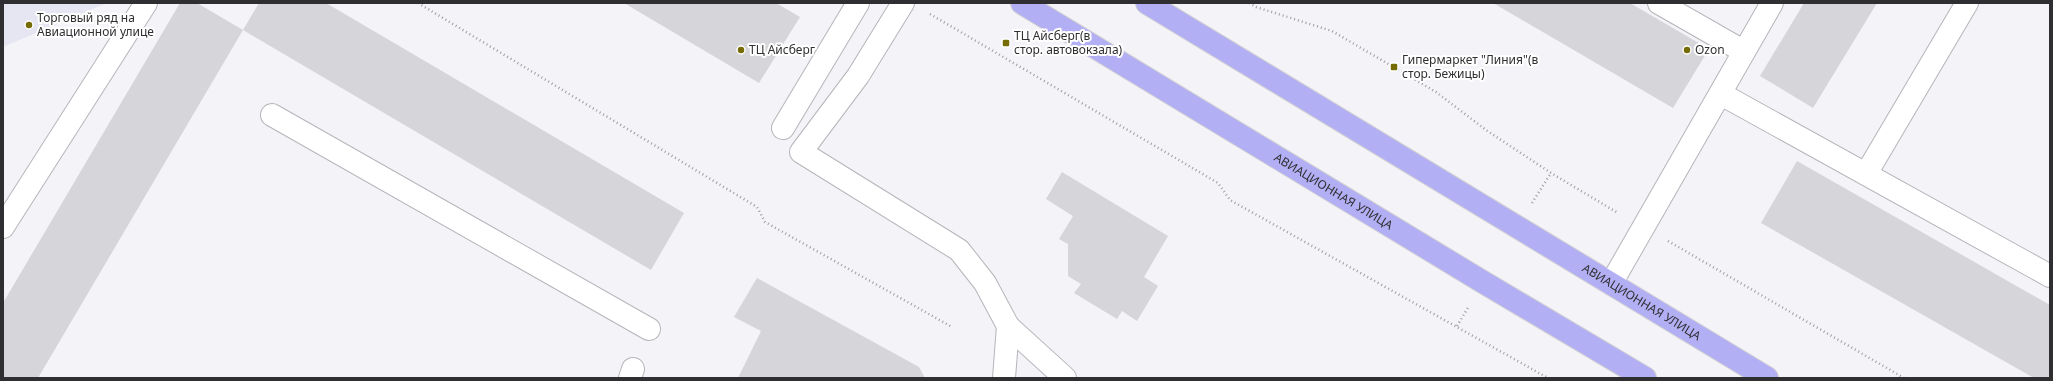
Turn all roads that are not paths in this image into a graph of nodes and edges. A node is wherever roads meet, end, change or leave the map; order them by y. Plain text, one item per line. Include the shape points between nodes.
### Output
1 (146, 3) edge
2 (858, 3) edge
3 (903, 3) edge
4 (1022, 3) edge
5 (1147, 3) edge
6 (1660, 3) edge
7 (1772, 3) edge
8 (1967, 3) edge
9 (1743, 51) junction
10 (1721, 94) junction
11 (272, 115) dead end
12 (783, 128) dead end
13 (1866, 174) junction
14 (3, 227) edge
15 (2050, 276) edge
16 (1612, 282) junction
17 (1008, 326) junction
18 (649, 329) dead end
19 (1004, 378) edge
20 (1065, 378) edge
21 (1645, 378) edge
22 (1767, 378) edge

1 - 14 street
2 - 12 street
3 - 17 street via 858,76 801,152 959,250 985,283
4 - 21 main road, АВИАЦИОННАЯ УЛИЦА
5 - 16 main road, АВИАЦИОННАЯ УЛИЦА via 1517,228
6 - 9 street
7 - 9 street
8 - 13 street
9 - 10 street
10 - 13 street
10 - 16 street
11 - 18 street
13 - 15 street
16 - 22 main road, АВИАЦИОННАЯ УЛИЦА
17 - 19 street
17 - 20 street

